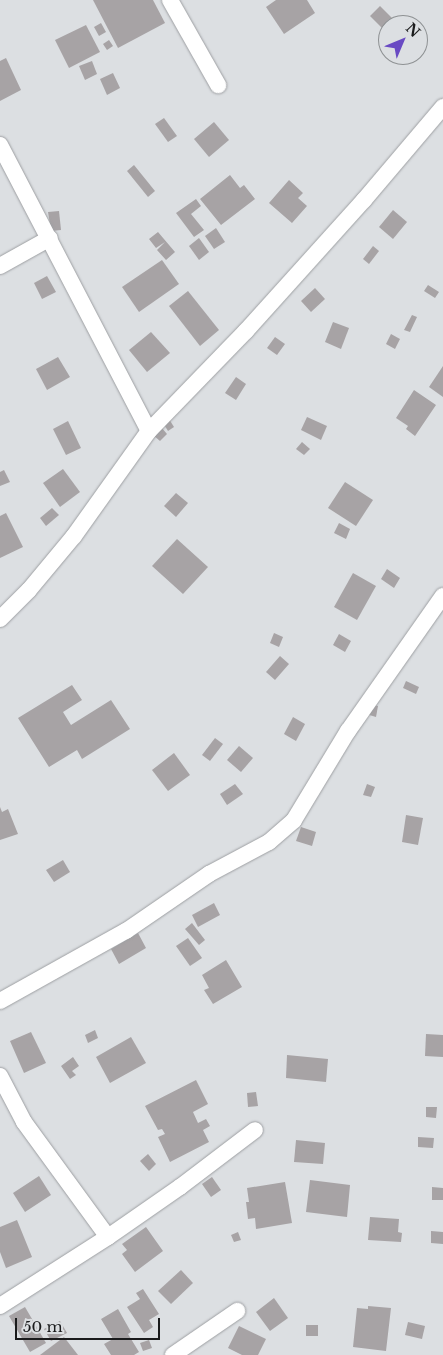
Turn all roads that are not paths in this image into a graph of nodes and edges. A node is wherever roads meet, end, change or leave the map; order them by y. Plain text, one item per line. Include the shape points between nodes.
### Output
1 (170, 0) edge
2 (218, 85) dead end
3 (443, 108) edge
4 (0, 145) edge
5 (50, 238) junction
6 (0, 266) edge
7 (149, 430) junction
8 (443, 596) edge
9 (0, 619) edge
10 (0, 1001) edge
11 (0, 1076) edge
12 (255, 1130) dead end
13 (108, 1237) junction
14 (0, 1306) edge
15 (237, 1311) dead end
16 (173, 1355) edge

1 - 2 street
3 - 7 street via 246,331
4 - 5 street
5 - 6 street
5 - 7 street
7 - 9 street via 74,536
8 - 10 street via 348,730 294,820 269,842 209,874 126,931
11 - 13 street via 24,1122
12 - 13 street
13 - 14 street
15 - 16 street

